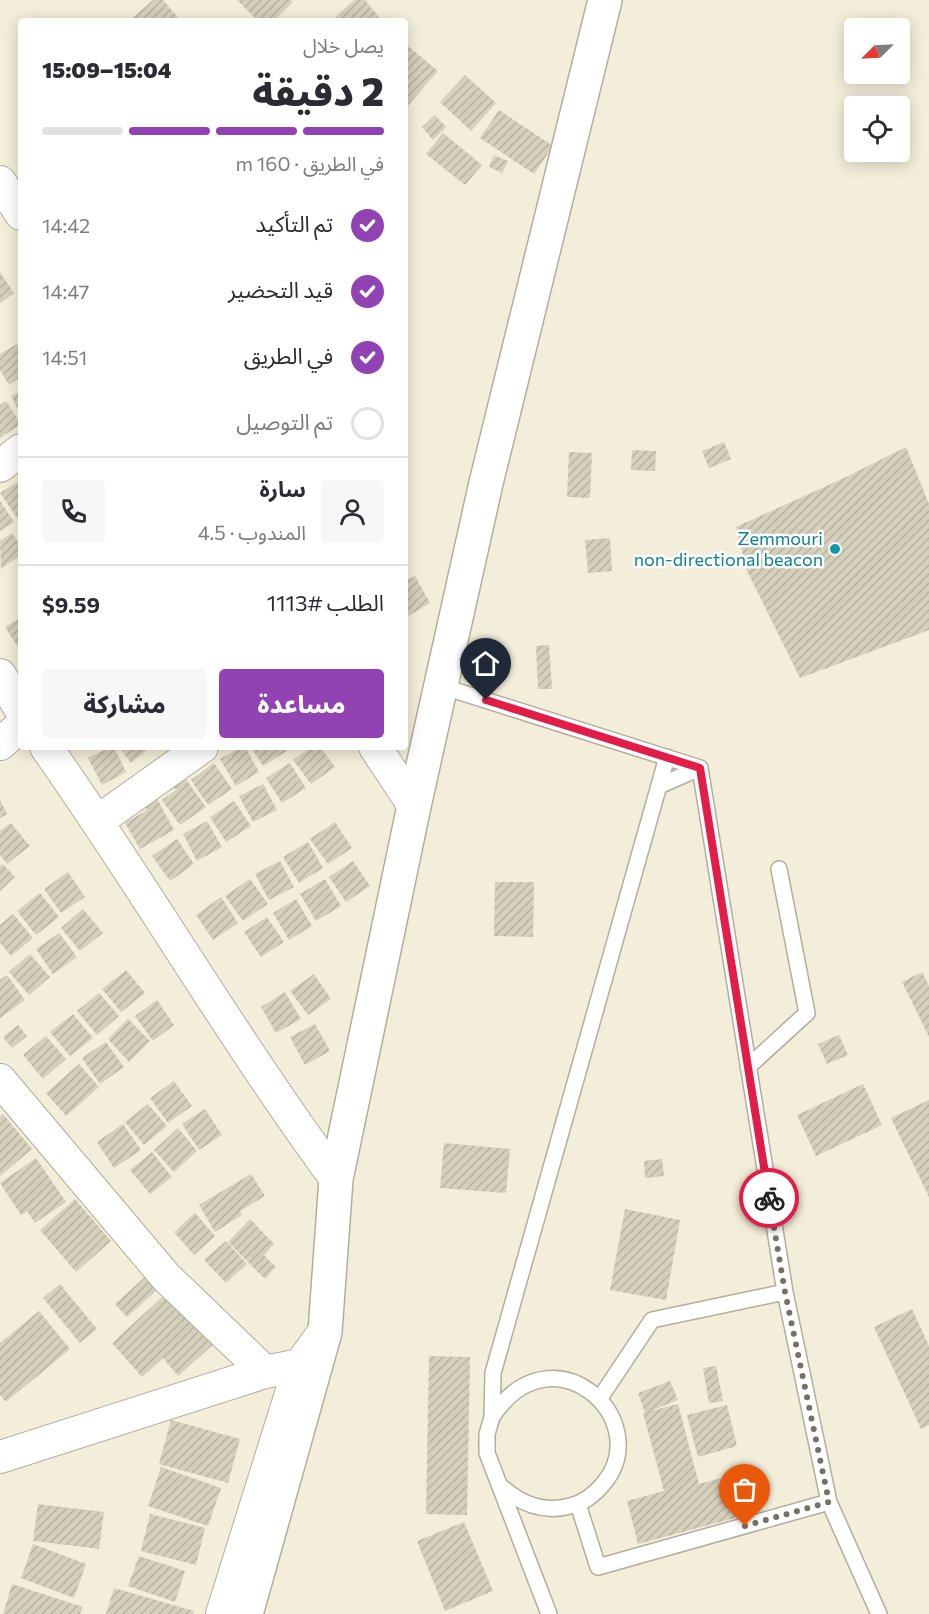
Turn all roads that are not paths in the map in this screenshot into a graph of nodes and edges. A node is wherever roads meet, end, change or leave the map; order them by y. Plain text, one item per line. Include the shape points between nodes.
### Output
1 (605, 0) edge
2 (0, 182) edge
3 (18, 209) edge
4 (18, 452) edge
5 (0, 466) edge
6 (0, 675) edge
7 (441, 686) junction
8 (18, 705) edge
9 (18, 729) edge
10 (0, 744) edge
11 (48, 750) edge
12 (198, 750) edge
13 (377, 750) edge
14 (667, 757) junction
15 (700, 768) junction
16 (659, 786) junction
17 (414, 806) junction
18 (98, 821) junction
19 (778, 869) dead end
20 (748, 1067) junction
21 (0, 1080) edge
22 (336, 1179) junction
23 (785, 1292) junction
24 (325, 1332) junction
25 (300, 1365) junction
26 (265, 1372) junction
27 (600, 1398) junction
28 (492, 1417) junction
29 (2, 1460) edge
30 (502, 1486) junction
31 (829, 1502) junction
32 (578, 1504) junction
33 (222, 1614) edge
34 (246, 1614) edge
35 (549, 1614) edge
36 (879, 1614) edge

1 - 7 main road via 486,483
2 - 3 street
4 - 5 street
6 - 8 street
7 - 14 lane
7 - 17 main road
9 - 10 street
11 - 18 street
12 - 18 street
13 - 17 street
14 - 15 lane
14 - 16 lane
15 - 16 lane
15 - 20 lane
16 - 28 lane via 493,1373
17 - 22 main road
18 - 22 street via 294,1123
19 - 20 lane via 807,1013
20 - 23 lane
21 - 26 street via 166,1277
22 - 24 main road
23 - 27 lane via 652,1320
23 - 31 lane
24 - 25 street
24 - 34 main road
25 - 26 street
25 - 33 street
26 - 29 street
27 - 28 lane via 582,1385 562,1378 541,1379 520,1386 504,1399
27 - 32 lane via 617,1436 616,1457 609,1477 596,1493
28 - 30 lane via 487,1453
30 - 32 lane via 518,1500 537,1508 558,1509
30 - 35 lane
31 - 32 lane via 598,1567
31 - 36 lane

